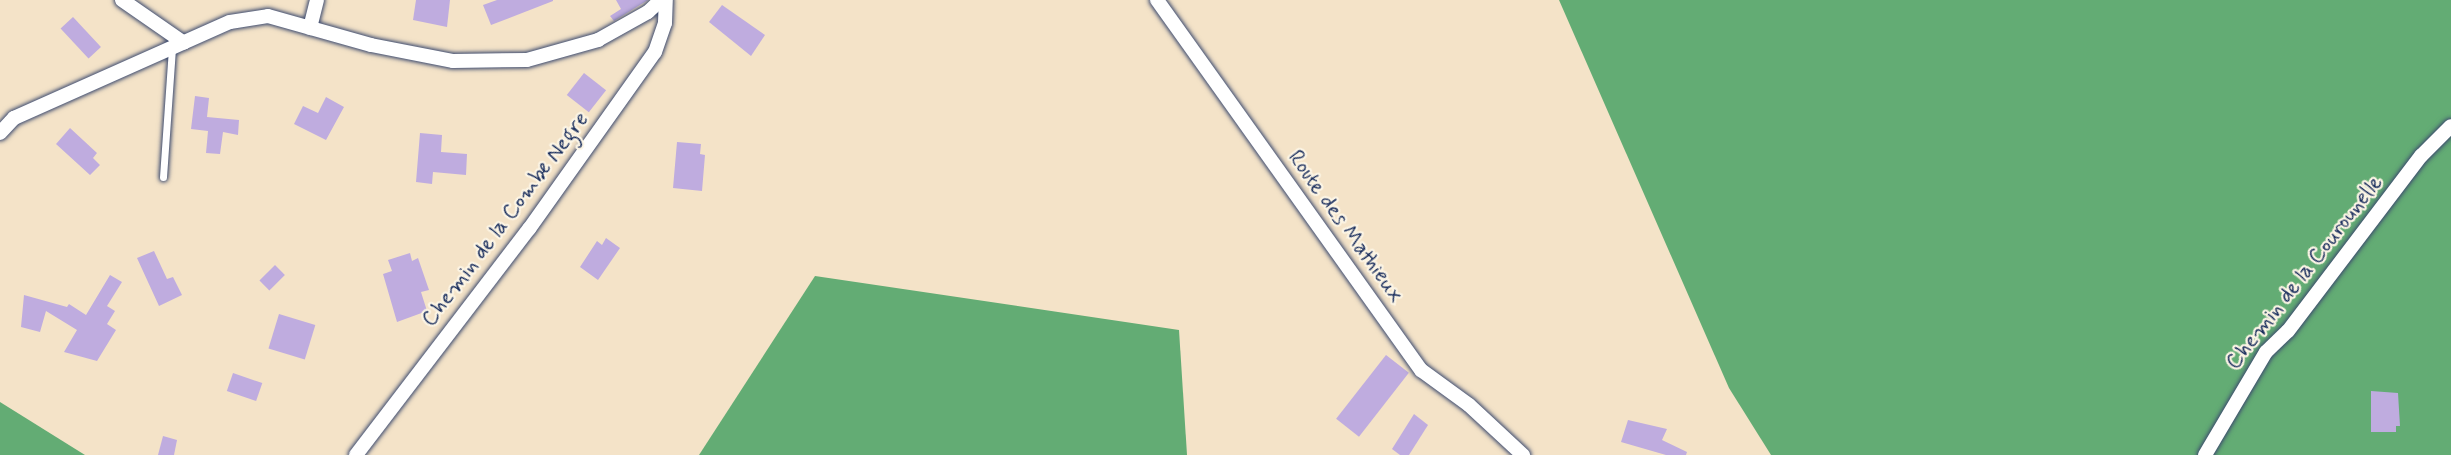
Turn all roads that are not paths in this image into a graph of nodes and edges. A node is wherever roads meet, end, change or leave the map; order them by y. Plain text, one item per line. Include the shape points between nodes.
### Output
1 (122, 0) edge
2 (317, 0) edge
3 (661, 0) edge
4 (666, 0) edge
5 (1157, 0) edge
6 (310, 28) junction
7 (178, 46) junction
8 (2451, 126) edge
9 (0, 133) edge
10 (163, 177) dead end
11 (356, 455) edge
12 (1523, 455) edge
13 (2205, 455) edge

1 - 7 street
2 - 6 street
3 - 6 street via 648,12 598,40 527,60 453,61
4 - 11 street, Chemin de la Combe Negre via 655,52 529,229
5 - 12 street, Route des Mathieux via 1421,370 1469,405
6 - 7 street via 268,16 230,22
7 - 9 street via 14,118
7 - 10 lane
8 - 13 street, Chemin de la Courounelle via 2421,156 2288,331 2266,352

